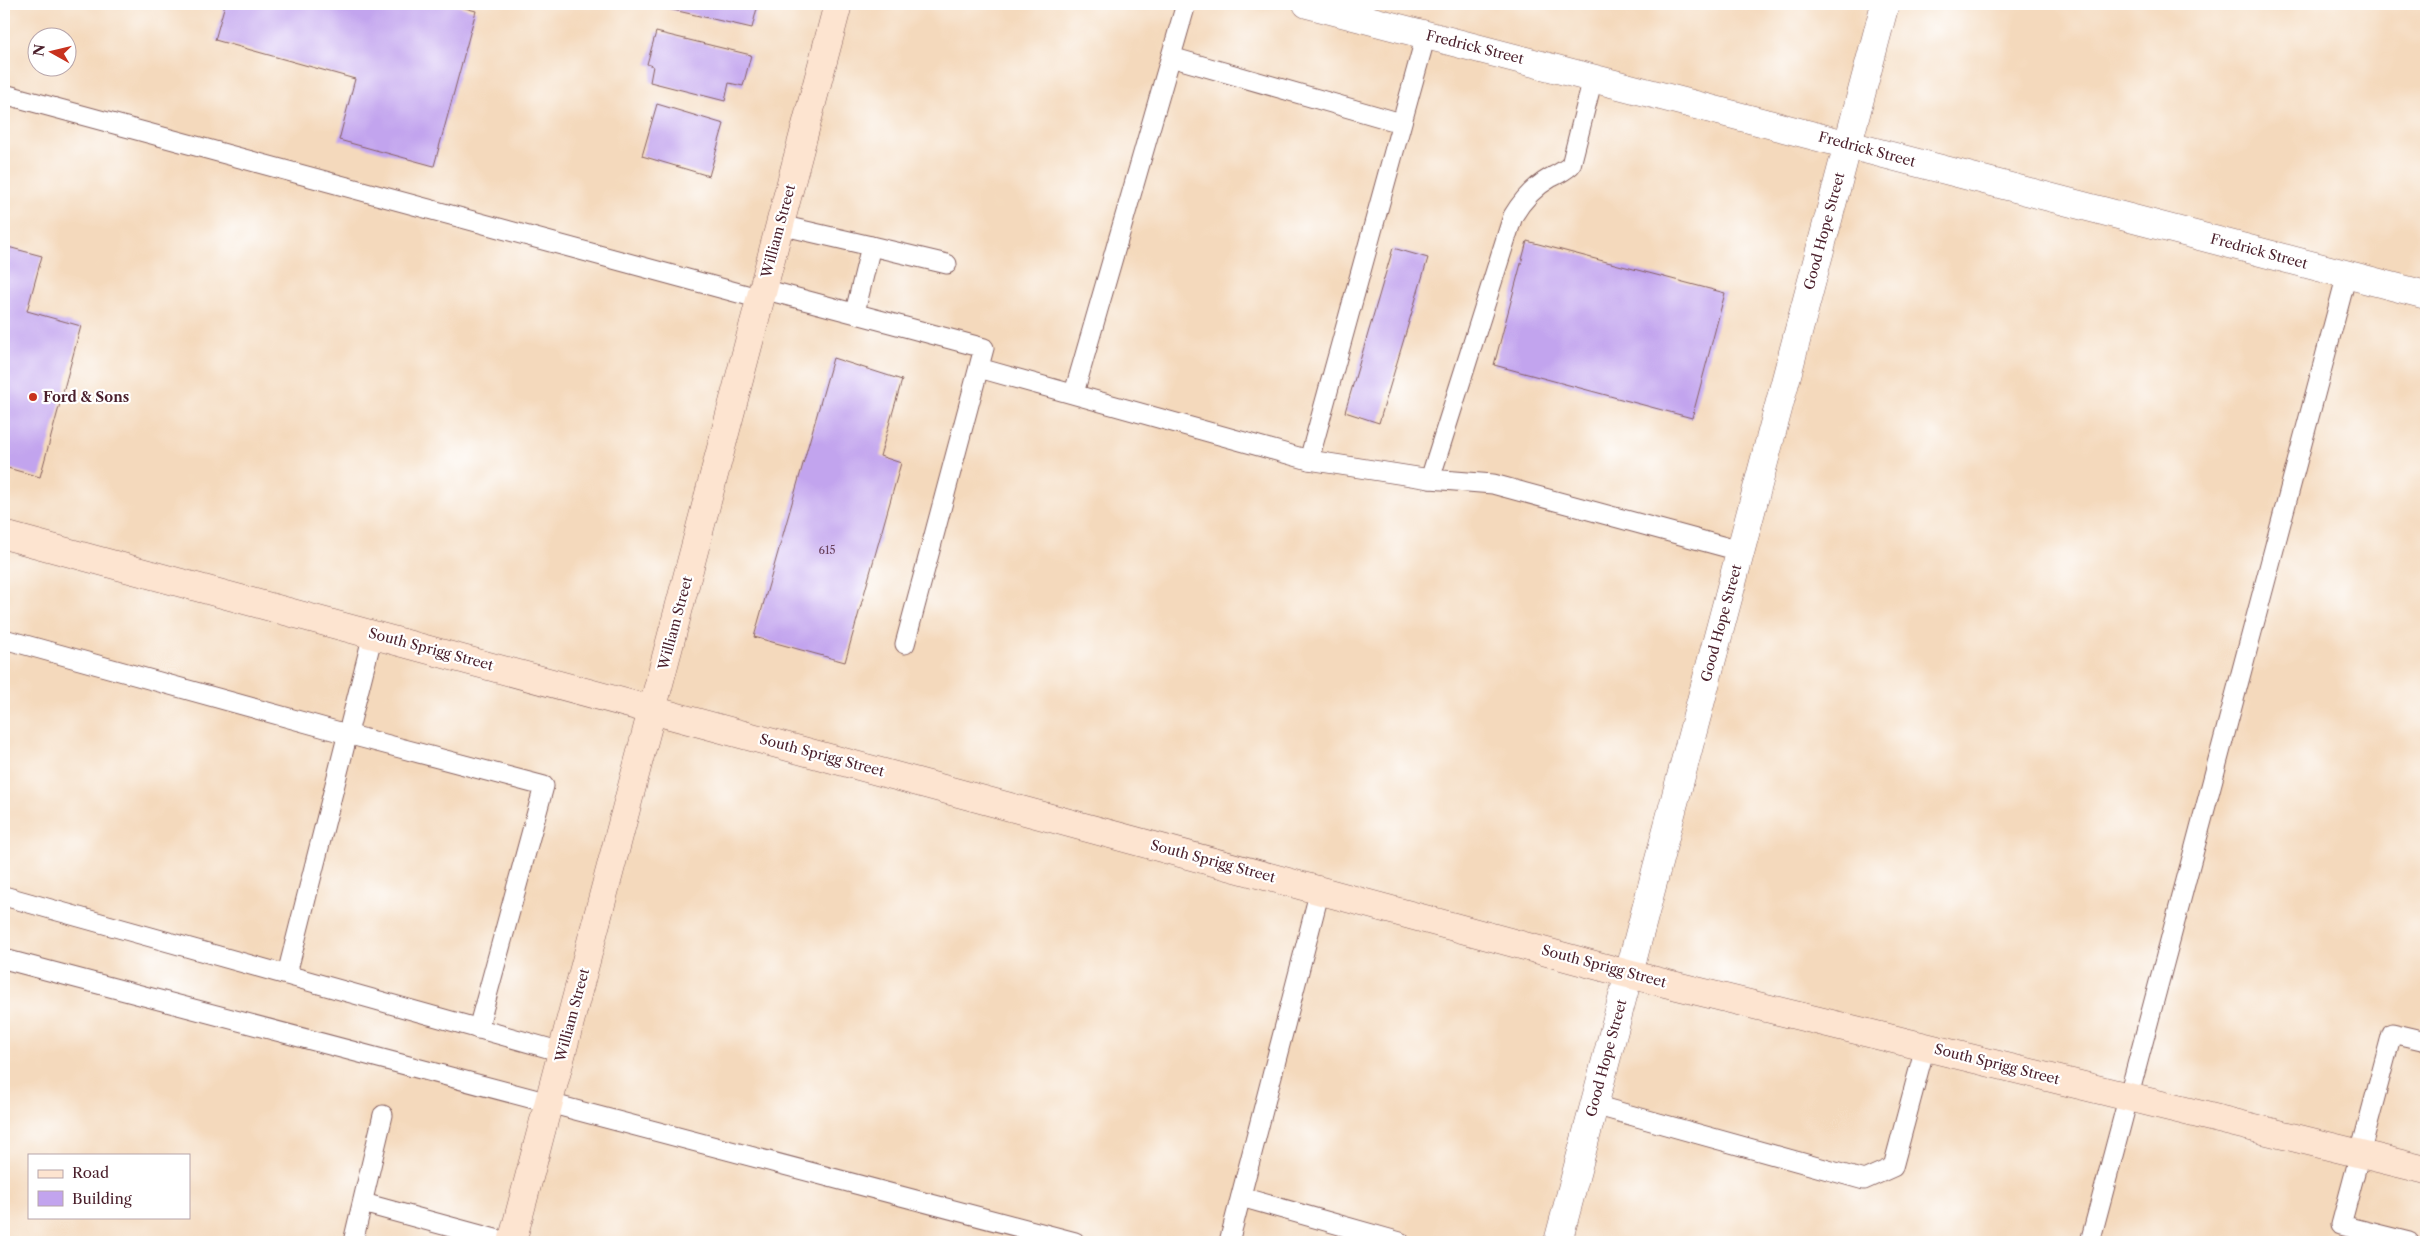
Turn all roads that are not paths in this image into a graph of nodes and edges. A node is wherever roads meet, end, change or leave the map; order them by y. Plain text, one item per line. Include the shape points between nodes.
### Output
1 (838, 4) edge
2 (1186, 4) edge
3 (1307, 4) edge
4 (1885, 4) edge
5 (1426, 35) junction
6 (1171, 57) junction
7 (1594, 78) junction
8 (4, 94) edge
9 (1402, 123) junction
10 (1847, 144) junction
11 (780, 225) junction
12 (871, 246) junction
13 (947, 264) dead end
14 (2346, 274) junction
15 (762, 294) junction
16 (2426, 295) edge
17 (855, 312) junction
18 (979, 368) junction
19 (1074, 393) junction
20 (1309, 460) junction
21 (1430, 479) junction
22 (4, 538) edge
23 (1740, 551) junction
24 (373, 634) junction
25 (4, 639) edge
26 (905, 644) dead end
27 (652, 708) junction
28 (347, 734) junction
29 (1320, 890) junction
30 (4, 896) edge
31 (4, 959) edge
32 (287, 974) junction
33 (1628, 974) junction
34 (478, 1029) junction
35 (2426, 1041) edge
36 (1924, 1047) junction
37 (562, 1052) junction
38 (2128, 1096) junction
39 (548, 1102) junction
40 (1594, 1105) junction
41 (383, 1114) dead end
42 (2361, 1154) junction
43 (2426, 1170) edge
44 (1241, 1197) junction
45 (363, 1203) junction
46 (353, 1242) edge
47 (506, 1242) edge
48 (512, 1242) edge
49 (1075, 1242) edge
50 (1229, 1242) edge
51 (1400, 1242) edge
52 (1558, 1242) edge
53 (2090, 1242) edge
54 (2409, 1242) edge

1 - 11 main road, William Street
2 - 6 lane
3 - 5 street, Fredrick Street
4 - 10 street, Good Hope Street
5 - 7 street, Fredrick Street
5 - 9 lane
6 - 9 lane
6 - 19 lane
7 - 10 street, Fredrick Street
7 - 21 lane via 1570,166 1523,199 1513,216
8 - 15 lane
9 - 20 lane
10 - 14 street, Fredrick Street
10 - 23 street, Good Hope Street
11 - 12 lane
11 - 15 main road, William Street
12 - 13 lane
12 - 17 lane
14 - 16 street, Fredrick Street
14 - 38 lane
15 - 17 lane
15 - 27 main road, William Street
17 - 18 lane via 984,348
18 - 19 lane
18 - 26 lane
19 - 20 lane
20 - 21 lane
21 - 23 lane via 1493,484
22 - 24 main road, South Sprigg Street
23 - 33 street, Good Hope Street
24 - 27 main road, South Sprigg Street
24 - 28 lane
25 - 28 lane
27 - 29 main road, South Sprigg Street
27 - 37 main road, William Street
28 - 32 lane
28 - 34 lane via 544,786
29 - 33 main road, South Sprigg Street
29 - 44 lane
30 - 32 lane
31 - 39 lane
32 - 34 lane
33 - 36 main road, South Sprigg Street
33 - 40 street, Good Hope Street
34 - 37 lane
35 - 42 lane via 2392,1033
36 - 38 main road, South Sprigg Street
36 - 40 lane via 1893,1166 1864,1180
37 - 39 main road, William Street
38 - 42 main road, South Sprigg Street
38 - 53 lane
39 - 48 main road, William Street
39 - 49 lane
40 - 52 street, Good Hope Street
41 - 45 lane
42 - 43 main road, South Sprigg Street
42 - 54 lane via 2341,1225
44 - 50 lane
44 - 51 lane
45 - 46 lane
45 - 47 lane

